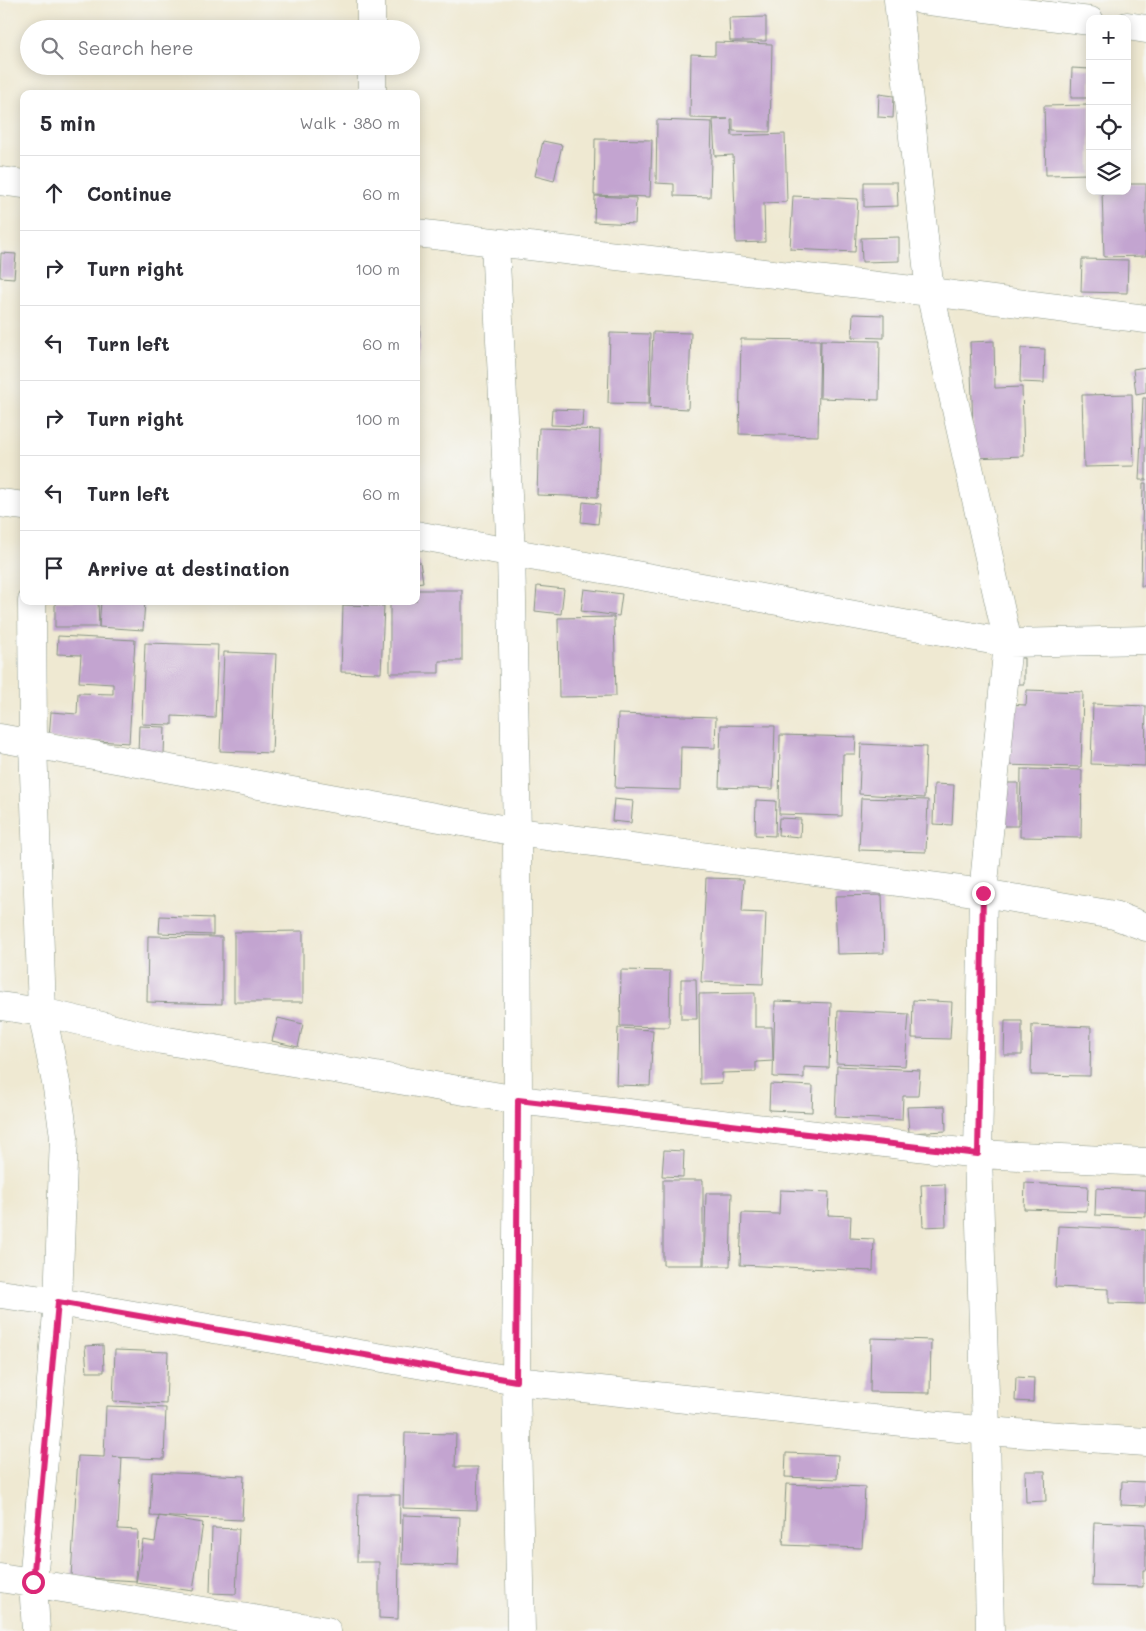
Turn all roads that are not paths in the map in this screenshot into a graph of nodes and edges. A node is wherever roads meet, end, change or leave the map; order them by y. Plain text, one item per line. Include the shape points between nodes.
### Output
1 (371, 0) edge
2 (898, 0) edge
3 (921, 0) edge
4 (371, 20) edge
5 (1086, 21) edge
6 (1131, 27) edge
7 (1146, 29) edge
8 (372, 75) edge
9 (372, 90) edge
10 (0, 181) edge
11 (20, 184) edge
12 (420, 234) edge
13 (495, 243) junction
14 (930, 292) junction
15 (1146, 319) edge
16 (0, 503) edge
17 (20, 506) edge
18 (420, 536) edge
19 (511, 553) junction
20 (32, 605) edge
21 (1146, 640) edge
22 (1008, 643) junction
23 (0, 738) edge
24 (33, 743) junction
25 (517, 832) junction
26 (983, 893) junction
27 (1146, 927) edge
28 (0, 1006) edge
29 (42, 1012) junction
30 (518, 1100) junction
31 (978, 1154) junction
32 (1146, 1162) edge
33 (0, 1294) edge
34 (58, 1302) junction
35 (516, 1381) junction
36 (986, 1432) junction
37 (1146, 1442) edge
38 (0, 1578) edge
39 (33, 1582) junction
40 (36, 1631) edge
41 (327, 1631) edge
42 (521, 1631) edge
43 (990, 1631) edge

1 - 4 street
2 - 14 street
3 - 5 street
6 - 7 street
8 - 9 street
10 - 11 street
12 - 13 street
13 - 14 street
13 - 19 street
14 - 15 street
14 - 22 street
16 - 17 street
18 - 19 street
19 - 22 street
19 - 25 street
20 - 24 street
21 - 22 street
22 - 26 street
23 - 24 street
24 - 25 street
24 - 29 street
25 - 26 street
25 - 30 street
26 - 27 street via 1114,915
26 - 31 street
28 - 29 street
29 - 30 street via 162,1040
29 - 34 street via 64,1136
30 - 31 street
30 - 35 street
31 - 32 street
31 - 36 street
33 - 34 street
34 - 35 street
34 - 39 street
35 - 36 street
35 - 42 street
36 - 37 street
36 - 43 street
38 - 39 street
39 - 40 street
39 - 41 street

